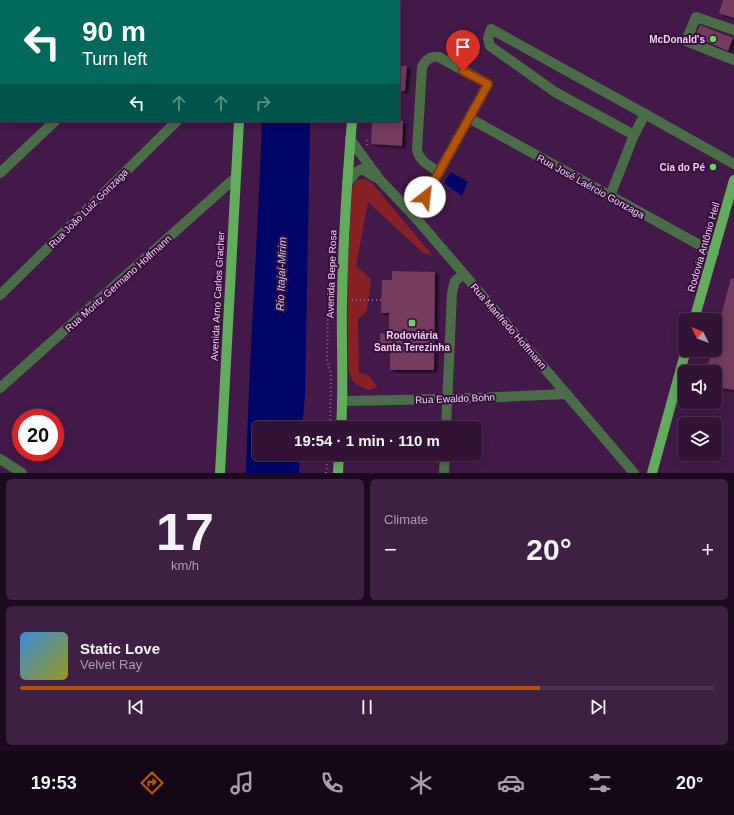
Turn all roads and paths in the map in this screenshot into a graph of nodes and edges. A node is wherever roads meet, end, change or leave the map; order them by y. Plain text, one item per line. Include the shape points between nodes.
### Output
1 (734, 30) edge
2 (734, 60) edge
3 (645, 114) junction
4 (469, 118) junction
5 (54, 122) edge
6 (176, 122) edge
7 (239, 122) edge
8 (352, 122) edge
9 (634, 136) junction
10 (350, 139) junction
11 (734, 164) edge
12 (439, 172) junction
13 (0, 173) edge
14 (235, 178) junction
15 (380, 180) junction
16 (734, 180) edge
17 (347, 183) junction
18 (610, 196) junction
19 (416, 217) junction
20 (714, 253) junction
21 (464, 274) junction
22 (0, 295) edge
23 (352, 300) dead end
24 (382, 300) dead end
25 (696, 313) edge
26 (684, 357) edge
27 (0, 388) edge
28 (567, 394) junction
29 (448, 399) junction
30 (342, 401) junction
31 (341, 421) edge
32 (446, 421) edge
33 (0, 459) edge
34 (327, 461) edge
35 (339, 461) edge
36 (445, 461) edge
37 (22, 473) edge
38 (220, 473) edge
39 (326, 473) edge
40 (338, 473) edge
41 (444, 473) edge
42 (634, 473) edge
43 (652, 473) edge

1 - 2 street via 696,17 686,41
3 - 9 street
3 - 9 street via 491,29 488,38 490,46 555,92
3 - 11 street
4 - 12 street
4 - 12 street via 488,84 439,57 429,58 422,67 416,149 422,161
4 - 18 street, Rua José Laércio Gonzaga
5 - 13 street
6 - 22 street, Rua João Luiz Gonzaga
7 - 14 main road, Avenida Arno Carlos Gracher
8 - 10 main road, Avenida Bepe Rosa
9 - 18 street
10 - 15 street, Rua Manfredo Hoffmann
10 - 17 main road, Avenida Bepe Rosa
12 - 19 street
14 - 27 street, Rua Moritz Germano Hoffmann
14 - 38 main road, Avenida Arno Carlos Gracher
15 - 17 street, Rua Manfredo Hoffmann via 362,169
15 - 19 street, Rua Manfredo Hoffmann
16 - 20 main road, Rodovia Antônio Heil
17 - 30 main road, Avenida Bepe Rosa via 342,300
18 - 20 street, Rua José Laércio Gonzaga
19 - 21 street, Rua Manfredo Hoffmann
20 - 25 main road, Rodovia Antônio Heil
21 - 28 street, Rua Manfredo Hoffmann
21 - 29 street via 456,280 452,293
23 - 24 path
26 - 43 main road
28 - 29 street, Rua Ewaldo Bohn
28 - 42 street, Rua Manfredo Hoffmann
29 - 30 street, Rua Ewaldo Bohn
29 - 32 street
30 - 31 main road, Avenida Bepe Rosa
33 - 37 street
34 - 39 path
35 - 40 main road
36 - 41 street

